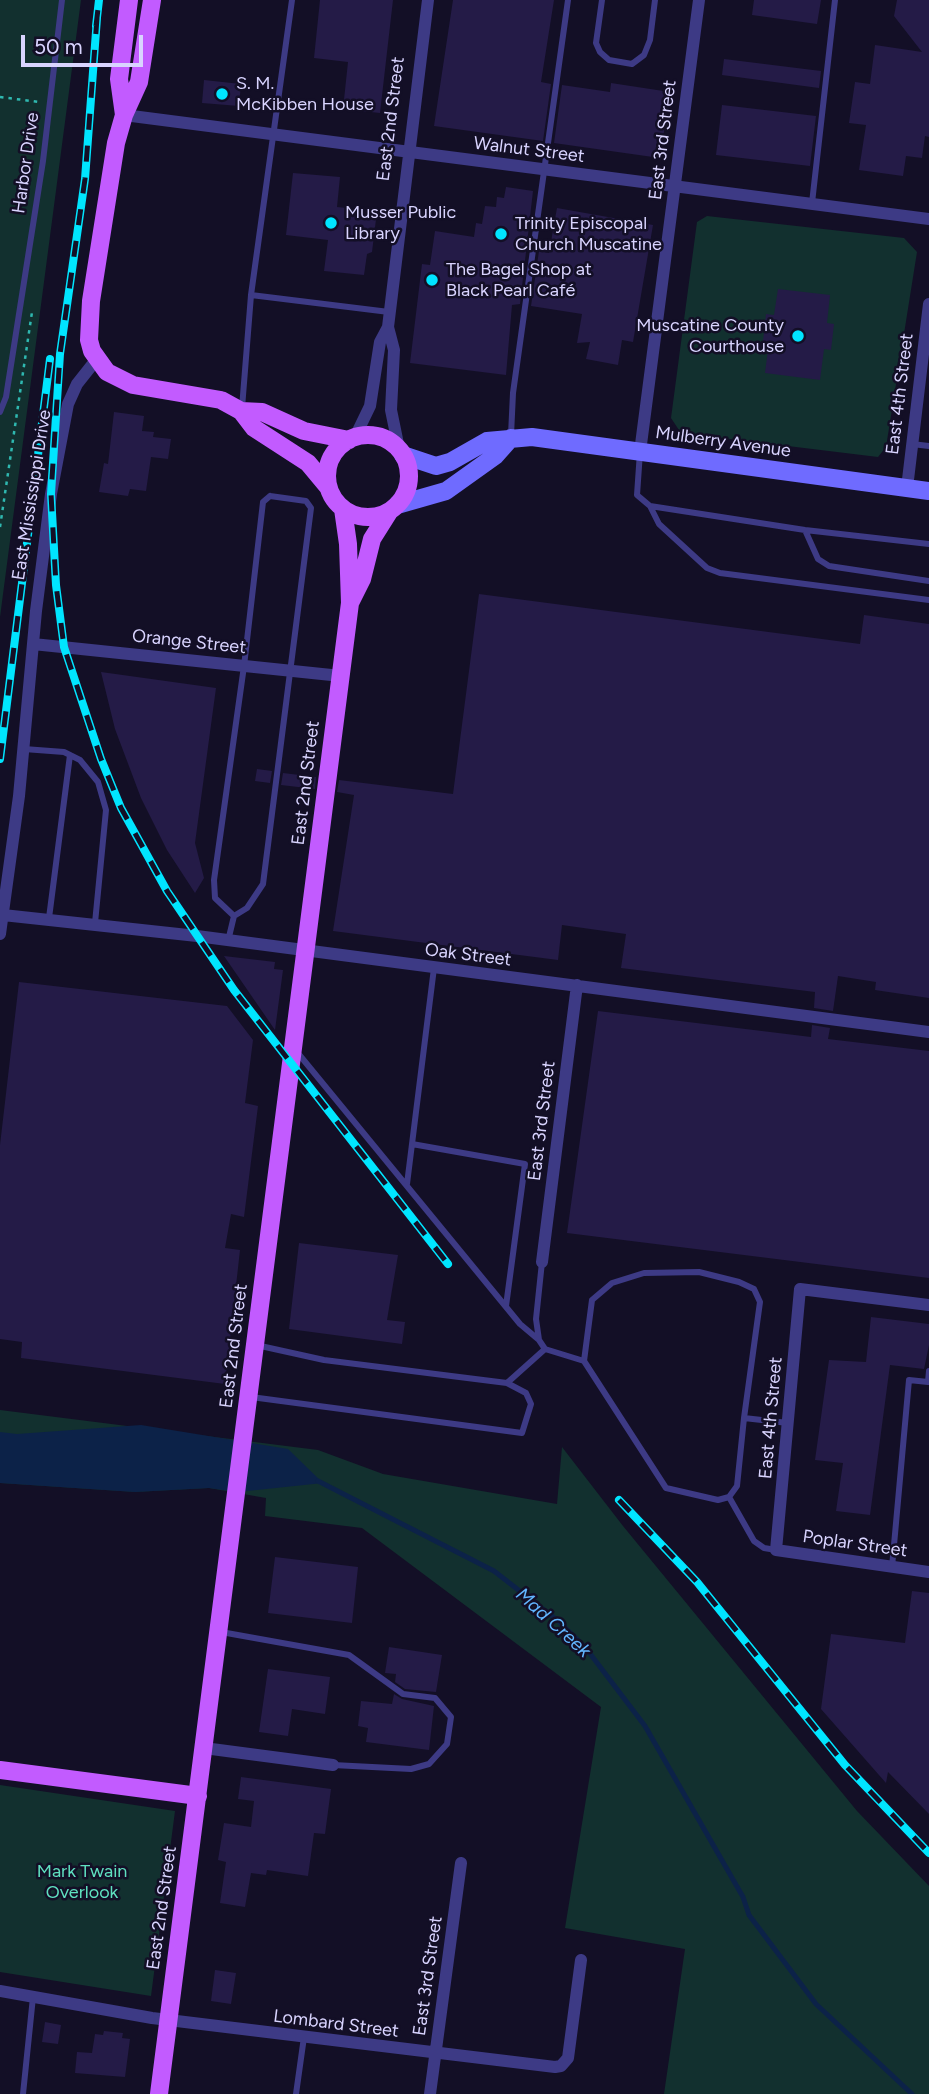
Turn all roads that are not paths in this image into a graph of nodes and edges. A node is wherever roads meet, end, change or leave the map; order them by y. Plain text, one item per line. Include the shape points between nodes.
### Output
1 (62, 0) edge
2 (129, 0) edge
3 (152, 0) edge
4 (292, 0) edge
5 (428, 0) edge
6 (568, 0) edge
7 (602, 0) edge
8 (655, 0) edge
9 (699, 0) edge
10 (835, 0) edge
11 (124, 115) junction
12 (274, 134) junction
13 (408, 152) junction
14 (542, 169) junction
15 (675, 186) junction
16 (812, 204) junction
17 (929, 219) edge
18 (251, 295) junction
19 (929, 304) edge
20 (390, 312) junction
21 (388, 327) junction
22 (927, 336) edge
23 (96, 360) junction
24 (926, 360) edge
25 (923, 405) edge
26 (242, 411) junction
27 (0, 412) edge
28 (511, 438) junction
29 (352, 439) junction
30 (912, 444) junction
31 (929, 446) edge
32 (401, 452) junction
33 (640, 452) junction
34 (328, 487) junction
35 (907, 488) junction
36 (929, 491) edge
37 (650, 506) junction
38 (343, 509) junction
39 (393, 509) junction
40 (805, 530) junction
41 (929, 544) edge
42 (929, 581) edge
43 (929, 600) edge
44 (350, 603) junction
45 (33, 644) junction
46 (244, 666) junction
47 (291, 670) junction
48 (341, 676) junction
49 (24, 749) junction
50 (70, 755) junction
51 (3, 915) junction
52 (234, 916) junction
53 (49, 918) junction
54 (95, 923) junction
55 (0, 934) edge
56 (228, 942) junction
57 (306, 952) junction
58 (434, 968) junction
59 (577, 985) junction
60 (929, 1032) edge
61 (293, 1048) junction
62 (412, 1144) junction
63 (407, 1184) junction
64 (542, 1262) joint
65 (929, 1305) edge
66 (506, 1306) junction
67 (539, 1340) junction
68 (256, 1345) junction
69 (545, 1349) junction
70 (584, 1361) junction
71 (929, 1371) edge
72 (928, 1382) edge
73 (507, 1383) junction
74 (249, 1396) junction
75 (744, 1418) junction
76 (788, 1423) junction
77 (729, 1497) junction
78 (776, 1550) junction
79 (892, 1567) junction
80 (929, 1572) edge
81 (219, 1631) junction
82 (204, 1748) junction
83 (333, 1765) joint
84 (0, 1770) edge
85 (198, 1796) junction
86 (461, 1863) dead end
87 (582, 1960) dead end
88 (0, 1991) edge
89 (33, 1997) junction
90 (168, 2018) junction
91 (304, 2037) junction
92 (436, 2054) junction
93 (23, 2094) edge
94 (159, 2094) edge
95 (296, 2094) edge
96 (430, 2094) edge

1 - 27 lane, Harbor Drive via 43,161
2 - 11 main road via 119,79
3 - 11 main road via 139,82
4 - 12 lane
5 - 13 street, East 2nd Street
6 - 14 lane
7 - 8 lane via 596,43 600,52 608,60 632,64 644,55 650,40
9 - 15 street, East 3rd Street
10 - 16 lane
11 - 12 street, Walnut Street
11 - 23 main road via 91,301 89,340
12 - 13 street, Walnut Street
12 - 18 lane
13 - 14 street, Walnut Street
13 - 20 street, East 2nd Street
14 - 15 street, Walnut Street
14 - 28 lane
15 - 16 street, Walnut Street
15 - 33 street, East 3rd Street
16 - 17 street, Walnut Street
18 - 20 lane
18 - 26 lane
19 - 22 street, East 4th Street
20 - 21 street, East 2nd Street
21 - 29 street, East 2nd Street via 380,342 370,407
21 - 32 street, East 2nd Street via 394,351 391,410
22 - 24 street, East 4th Street
23 - 26 main road via 116,378 134,385 221,400
23 - 45 street, East Mississippi Drive via 68,404 46,526
24 - 25 street, East 4th Street
25 - 30 street, East 4th Street
26 - 29 main road via 262,412 304,430
26 - 34 main road via 254,428 308,463
28 - 32 main road, Mulberry Avenue via 487,441 436,466
28 - 33 main road, Mulberry Avenue
28 - 39 main road via 495,456 446,491
29 - 32 main road via 379,437
29 - 34 main road via 334,453
30 - 31 lane
30 - 35 street, East 4th Street
32 - 39 main road via 408,486
33 - 35 main road, Mulberry Avenue
33 - 37 lane via 637,495
34 - 38 main road
35 - 36 main road, Mulberry Avenue
37 - 40 lane
37 - 43 lane via 680,544 707,568 720,573
38 - 39 main road via 366,517
38 - 44 main road, East 2nd Street
39 - 44 main road, East 2nd Street via 372,539 362,579
40 - 41 lane
40 - 42 lane via 817,559 829,566
44 - 48 main road, East 2nd Street
45 - 46 street, Orange Street
45 - 49 street, East Mississippi Drive
46 - 47 street, Orange Street
46 - 47 lane via 263,502 270,496 306,501 311,508
46 - 52 lane via 214,880 215,898
47 - 48 street, Orange Street
47 - 52 lane via 263,884 247,908
48 - 57 main road, East 2nd Street
49 - 50 lane
49 - 51 street, East Mississippi Drive
50 - 53 lane
50 - 54 lane via 97,782 106,810
51 - 53 street, Oak Street
51 - 55 street, East Mississippi Drive
52 - 56 lane
53 - 54 street, Oak Street
54 - 56 street, Oak Street
56 - 57 street, Oak Street
57 - 58 street, Oak Street
57 - 61 main road, East 2nd Street
58 - 59 street, Oak Street
58 - 62 lane
59 - 60 street, Oak Street
59 - 64 street, East 3rd Street
61 - 63 lane
61 - 68 main road, East 2nd Street
62 - 63 lane
62 - 66 lane via 525,1164
63 - 66 lane
64 - 67 lane via 536,1319
65 - 76 street, East 4th Street via 800,1289
66 - 67 lane
67 - 69 lane
68 - 73 lane via 324,1360
68 - 74 main road, East 2nd Street
69 - 70 lane
69 - 73 lane
70 - 75 lane via 592,1300 612,1283 644,1273 699,1272 739,1282 754,1289 760,1303
70 - 77 lane via 666,1488 718,1500
71 - 72 lane
72 - 79 lane via 909,1380
73 - 74 lane via 530,1400 522,1433
74 - 81 main road, East 2nd Street
75 - 76 lane
75 - 77 lane via 737,1486
76 - 78 street, East 4th Street
77 - 78 lane via 754,1541
78 - 79 street, Poplar Street
79 - 80 street, Poplar Street
81 - 82 main road, East 2nd Street
81 - 83 lane via 349,1655 403,1694 435,1698 451,1717 447,1744 429,1764 411,1769
82 - 83 street
82 - 85 main road, East 2nd Street
84 - 85 main road
85 - 90 main road, East 2nd Street
86 - 92 street, East 3rd Street
87 - 92 street, Lombard Street via 568,2058 561,2066
88 - 89 street, Lombard Street
89 - 90 street, Lombard Street
89 - 93 lane
90 - 91 street, Lombard Street
90 - 94 main road, East 2nd Street
91 - 92 street, Lombard Street
91 - 95 lane
92 - 96 street, East 3rd Street

